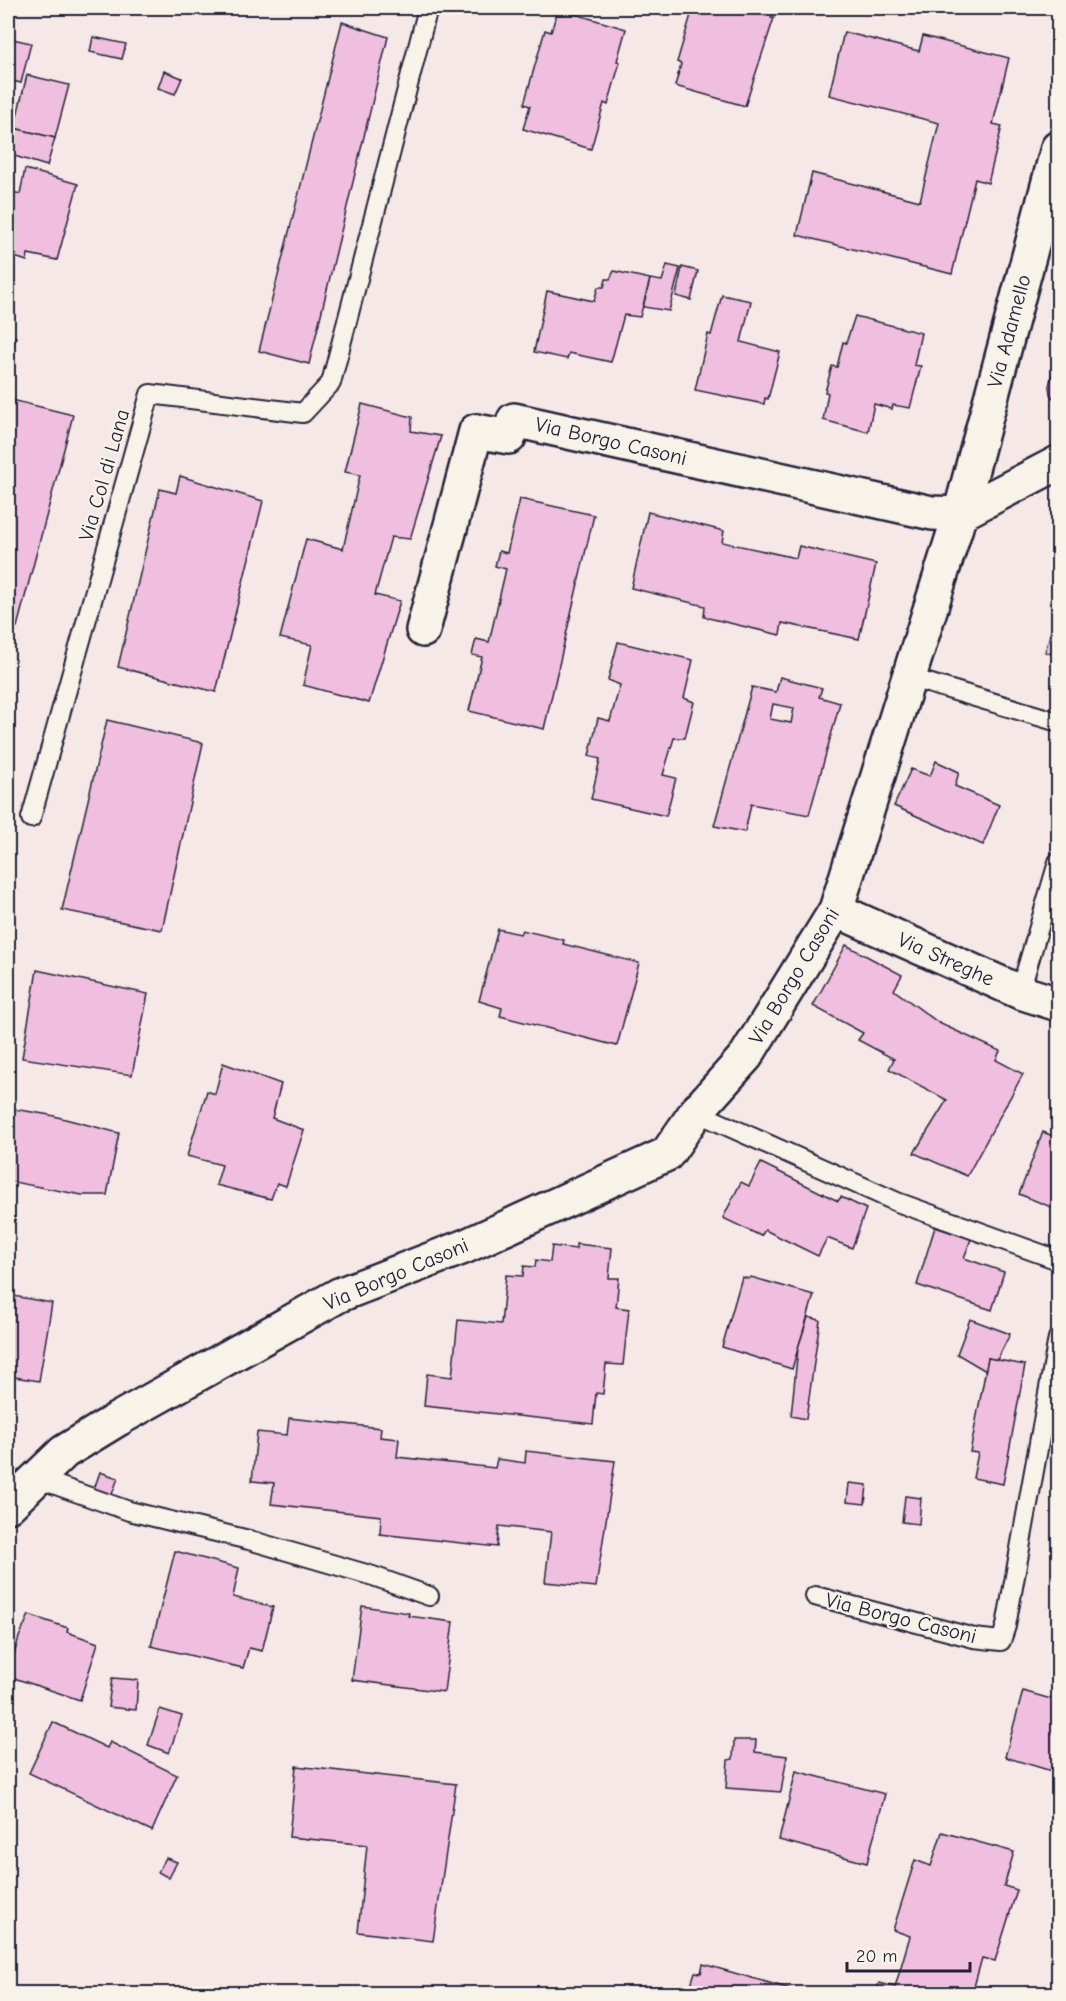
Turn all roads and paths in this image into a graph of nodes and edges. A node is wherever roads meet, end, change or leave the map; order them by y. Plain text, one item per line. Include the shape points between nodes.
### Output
1 (428, 8) edge
2 (1059, 148) edge
3 (1059, 462) edge
4 (960, 514) junction
5 (423, 630) dead end
6 (908, 677) junction
7 (1059, 722) edge
8 (31, 818) dead end
9 (1059, 862) edge
10 (836, 910) junction
11 (1020, 992) junction
12 (1059, 1004) edge
13 (696, 1112) junction
14 (1059, 1260) edge
15 (1059, 1338) edge
16 (36, 1478) junction
17 (8, 1506) edge
18 (429, 1596) dead end
19 (815, 1596) dead end

1 - 8 lane, Via Col di Lana via 331,382 303,413 150,393
2 - 4 street, Via Adamello
3 - 4 street
4 - 5 street, Via Borgo Casoni via 932,513 514,420 509,437 476,431
4 - 6 street, Via Borgo Casoni
6 - 7 lane
6 - 10 street, Via Borgo Casoni
9 - 11 lane
10 - 11 street, Via Streghe
10 - 13 street, Via Borgo Casoni via 746,1056
11 - 12 street, Via Streghe
13 - 14 lane via 897,1202
13 - 16 street, Via Borgo Casoni via 667,1154 466,1245 339,1294 100,1430 64,1452
15 - 19 lane, Via Borgo Casoni via 1001,1641 974,1638
16 - 17 street, Via Borgo Casoni
16 - 18 lane via 129,1511 249,1540

